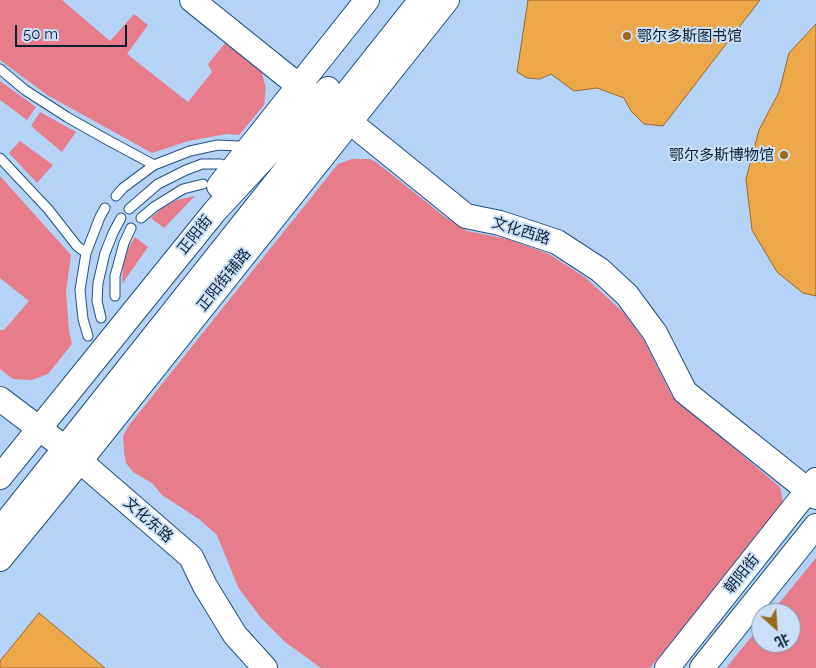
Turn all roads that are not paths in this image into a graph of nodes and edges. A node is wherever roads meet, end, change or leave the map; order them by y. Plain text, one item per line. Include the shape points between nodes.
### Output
1 (192, 0) edge
2 (216, 0) edge
3 (367, 0) edge
4 (400, 0) edge
5 (421, 0) edge
6 (447, 0) edge
7 (0, 70) edge
8 (304, 80) junction
9 (338, 106) junction
10 (238, 146) dead end
11 (0, 158) edge
12 (221, 164) dead end
13 (154, 165) junction
14 (203, 184) dead end
15 (116, 196) dead end
16 (105, 208) dead end
17 (129, 209) dead end
18 (121, 218) dead end
19 (141, 218) dead end
20 (131, 228) dead end
21 (86, 253) junction
22 (115, 296) dead end
23 (101, 318) dead end
24 (88, 336) dead end
25 (0, 399) edge
26 (0, 417) edge
27 (30, 431) junction
28 (0, 460) edge
29 (68, 460) junction
30 (0, 477) edge
31 (814, 486) edge
32 (816, 526) edge
33 (0, 530) edge
34 (0, 559) edge
35 (253, 668) edge
36 (265, 668) edge
37 (667, 668) edge
38 (702, 668) edge

1 - 8 street, 文化西路
2 - 8 street, 文化西路
3 - 8 street
4 - 9 street, 正阳街
5 - 9 street
6 - 9 street
7 - 13 lane via 67,117
8 - 9 street, 文化西路
8 - 27 street
9 - 27 street, 正阳街 via 215,210
9 - 29 street
9 - 31 street, 文化西路 via 460,197 482,207 541,223 589,253 636,290 676,346 694,382
10 - 13 lane via 218,145 190,151
11 - 21 lane
12 - 17 lane via 202,164 186,170 158,184
13 - 15 lane
14 - 19 lane via 177,192
16 - 21 lane
18 - 23 lane via 105,253 98,283 96,301
20 - 22 lane via 116,269
21 - 24 lane via 80,290
25 - 27 street, 文化东路
26 - 27 street, 文化东路
27 - 28 street
27 - 29 street, 文化东路
27 - 30 street, 正阳街
29 - 33 street
29 - 34 street
29 - 35 street, 文化东路 via 187,563 197,588 235,650
29 - 36 street, 文化东路 via 191,557 235,635
31 - 37 street, 朝阳街
32 - 38 street, 朝阳街

